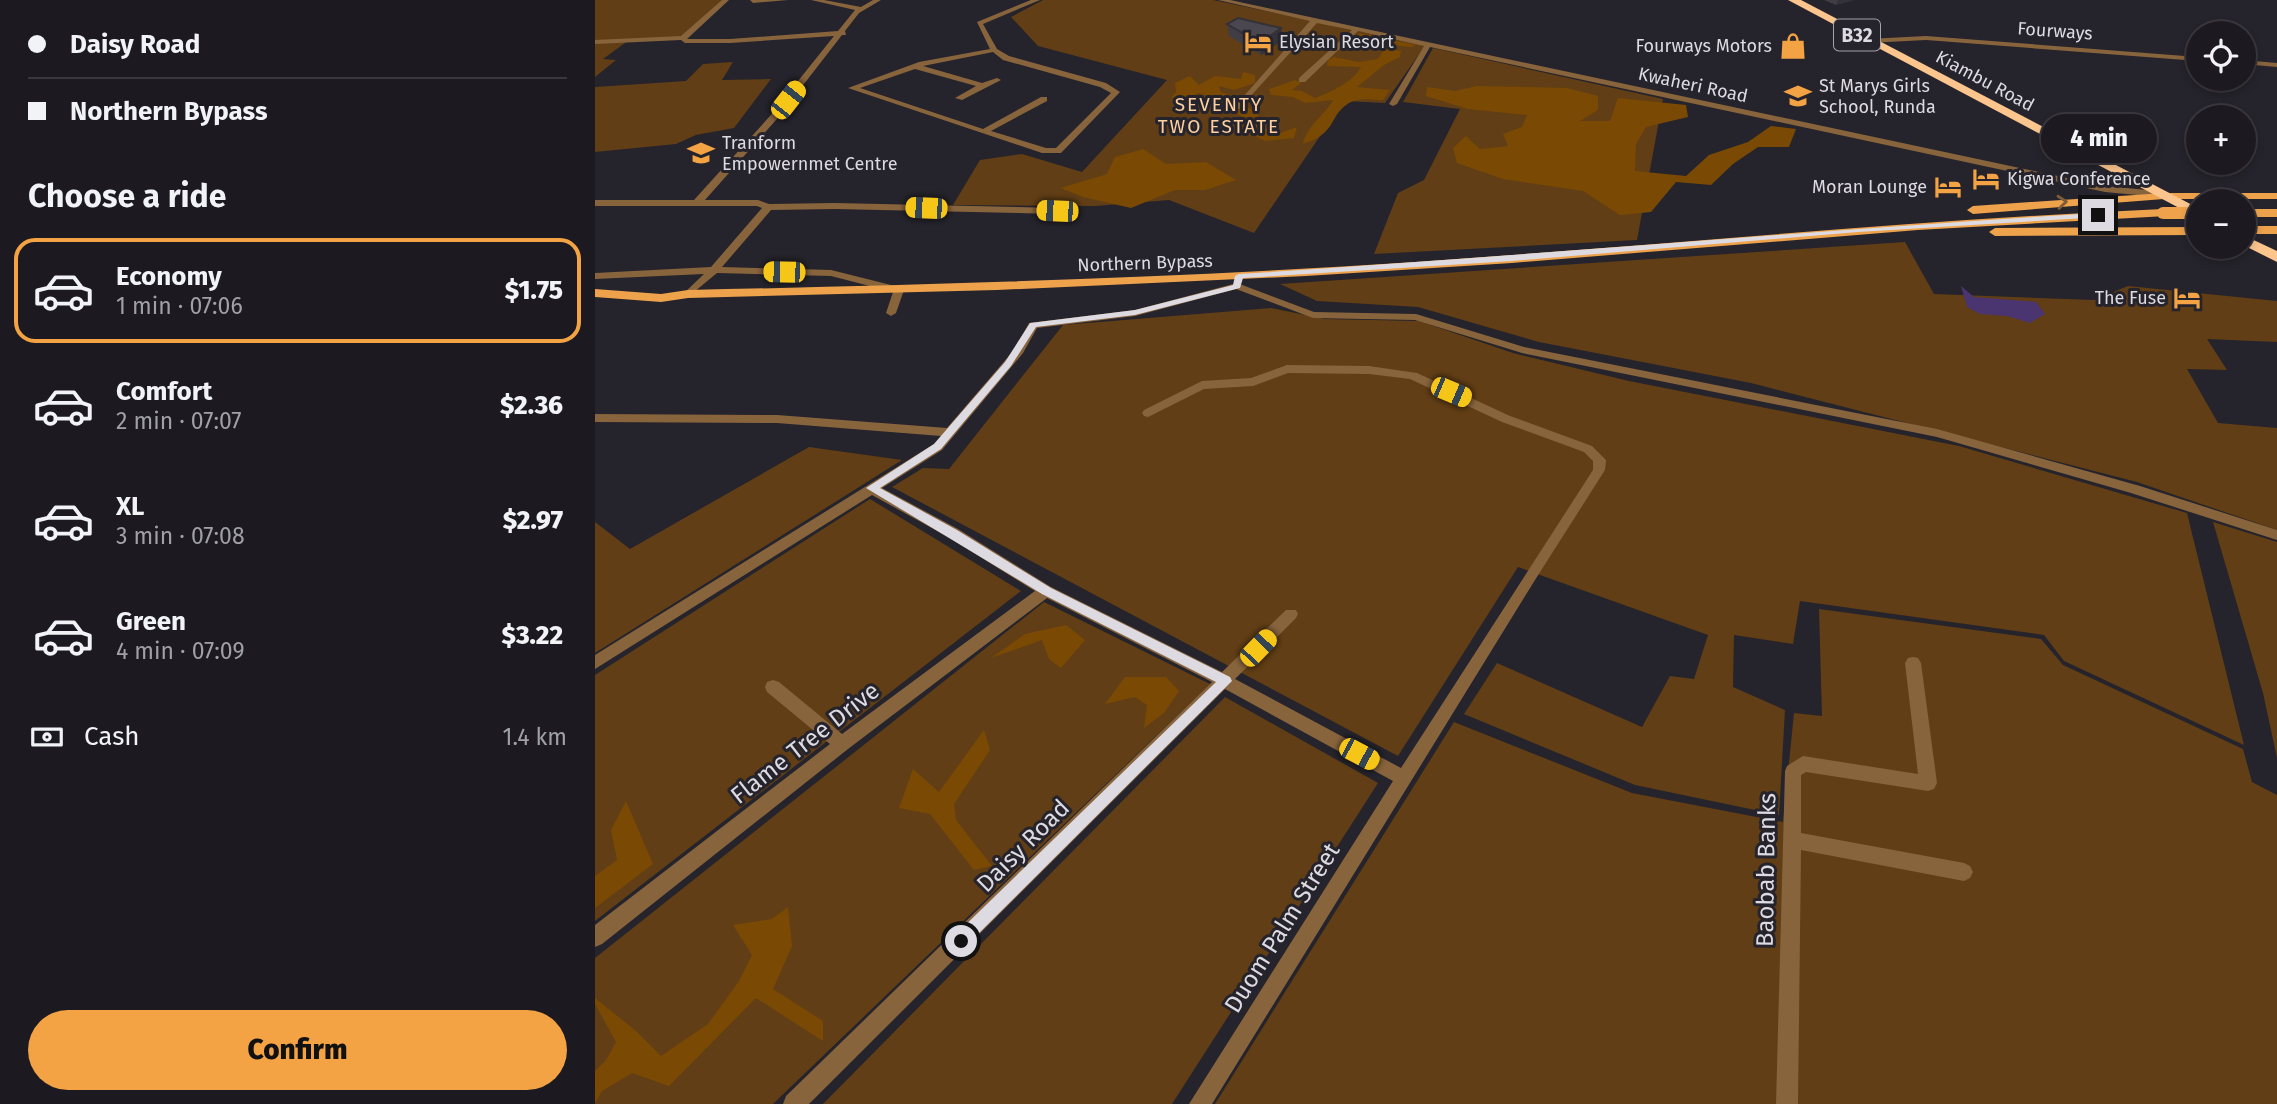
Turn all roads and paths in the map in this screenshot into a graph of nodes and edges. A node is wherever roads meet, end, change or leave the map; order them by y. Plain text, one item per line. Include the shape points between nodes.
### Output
1 (726, 0) edge
2 (785, 0) edge
3 (814, 0) edge
4 (878, 0) edge
5 (1037, 0) edge
6 (1221, 0) edge
7 (1793, 0) edge
8 (753, 1) edge
9 (1027, 3) edge
10 (860, 9) junction
11 (1315, 20) junction
12 (1357, 29) junction
13 (843, 33) junction
14 (683, 38) junction
15 (1910, 39) junction
16 (1868, 41) junction
17 (595, 43) edge
18 (1429, 43) junction
19 (994, 50) junction
20 (1884, 50) junction
21 (2186, 58) edge
22 (2256, 63) edge
23 (2277, 65) edge
24 (915, 66) junction
25 (997, 80) dead end
26 (1303, 80) dead end
27 (983, 86) junction
28 (959, 98) dead end
29 (1044, 99) dead end
30 (1393, 104) dead end
31 (1239, 107) dead end
32 (984, 132) junction
33 (2162, 195) junction
34 (2277, 196) edge
35 (595, 203) edge
36 (697, 203) junction
37 (768, 208) junction
38 (2186, 208) edge
39 (1057, 211) dead end
40 (2256, 213) edge
41 (2277, 213) edge
42 (2186, 214) edge
43 (2256, 230) edge
44 (2277, 230) edge
45 (2186, 231) edge
46 (1784, 236) junction
47 (1702, 243) junction
48 (2256, 246) edge
49 (2277, 257) edge
50 (714, 270) junction
51 (595, 276) edge
52 (1238, 281) junction
53 (899, 290) junction
54 (595, 293) edge
55 (688, 294) junction
56 (891, 313) dead end
57 (1148, 413) dead end
58 (595, 418) edge
59 (949, 432) junction
60 (871, 488) junction
61 (2277, 535) edge
62 (1047, 591) junction
63 (1291, 614) dead end
64 (595, 663) edge
65 (1913, 663) dead end
66 (1225, 681) junction
67 (773, 687) dead end
68 (842, 744) junction
69 (1404, 778) junction
70 (1792, 840) junction
71 (1964, 872) dead end
72 (595, 937) edge
73 (794, 1104) edge
74 (1201, 1104) edge
75 (1787, 1104) edge

1 - 14 street
2 - 8 street
3 - 10 street
4 - 10 street
5 - 9 street
6 - 11 street, Kwaheri Road
7 - 16 highway, Kiambu Road / B32
9 - 19 street via 979,23
10 - 13 street
11 - 12 street, Kwaheri Road
11 - 31 street
12 - 18 street, Kwaheri Road
12 - 26 street
13 - 14 street via 730,41
13 - 36 street
14 - 17 street
15 - 16 street, Fourways
15 - 20 street, Fourways
15 - 21 street, Fourways
16 - 20 highway, Kiambu Road / B32
18 - 30 street
18 - 33 street, Kwaheri Road via 2092,186
19 - 24 street
19 - 32 street via 1006,58 1116,92 1058,151
20 - 33 highway, Kiambu Road / B32
22 - 23 street
24 - 27 street
24 - 32 street via 852,88
25 - 27 street
27 - 28 street
29 - 32 street
33 - 34 main road
33 - 38 highway, Kiambu Road / B32
47 -> 33 main road via 1978,209
35 - 36 street
36 - 37 street
37 - 39 street
37 - 50 street
40 - 41 main road
42 - 46 main road, Northern Bypass, bridge via 1994,220
43 - 44 main road
45 - 46 main road
46 - 47 main road, Northern Bypass
47 - 52 main road, Northern Bypass
48 - 49 highway
50 - 51 street
50 - 53 street via 831,273
50 - 55 street
52 - 53 main road, Northern Bypass
52 - 59 street via 1135,313 1033,325 1013,357
52 - 61 street via 1313,315 1416,317 1522,350 1937,433
53 - 55 main road, Northern Bypass
53 - 56 street
54 - 55 main road, Northern Bypass via 661,298
57 - 69 street, Duom Palm Street via 1202,385 1253,382 1297,368 1369,370 1413,376 1506,419 1588,449 1600,460 1599,470
58 - 59 street via 777,419
59 - 60 street via 938,447
60 - 62 street
60 - 64 street
62 - 66 street
62 - 68 street, Flame Tree Drive
63 - 66 street, Daisy Road
65 - 70 street, Baobab Banks via 1928,783 1817,765 1797,766 1792,780
66 - 69 street
66 - 73 street, Daisy Road
67 - 68 street
68 - 72 street, Flame Tree Drive
69 - 74 street, Duom Palm Street
70 - 71 street
70 - 75 street, Baobab Banks

